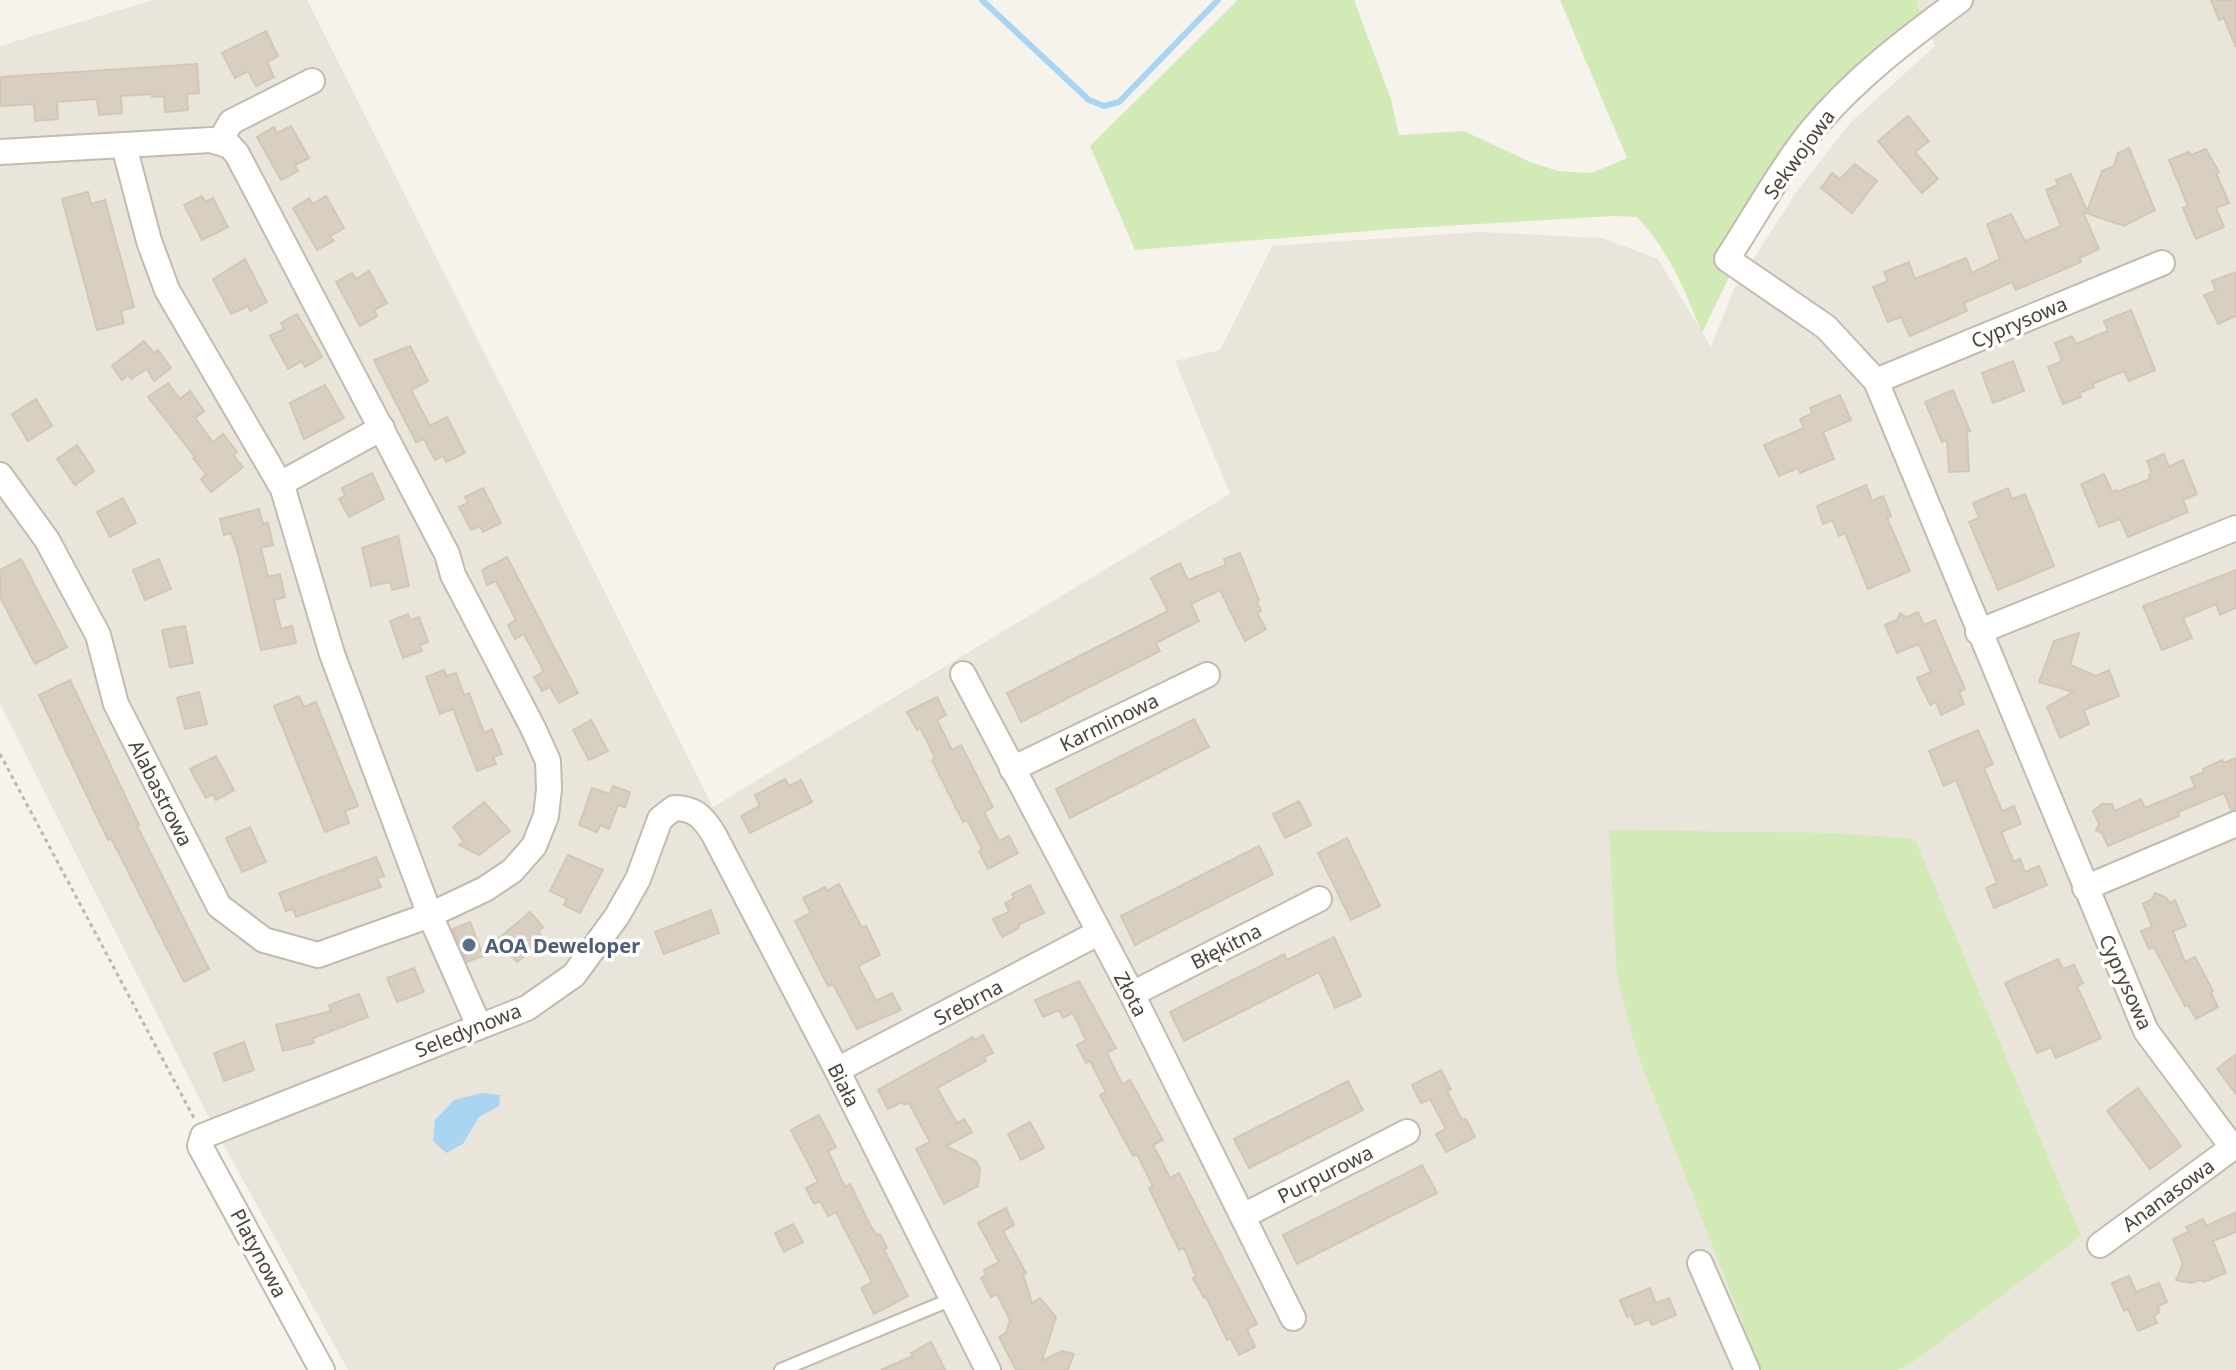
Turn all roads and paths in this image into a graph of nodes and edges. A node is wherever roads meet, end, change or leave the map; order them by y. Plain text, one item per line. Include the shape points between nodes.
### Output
1 (1960, 0) edge
2 (312, 81) dead end
3 (220, 141) junction
4 (124, 146) junction
5 (0, 152) edge
6 (1727, 259) joint
7 (2162, 263) dead end
8 (1876, 381) junction
9 (382, 428) junction
10 (0, 475) edge
11 (280, 484) junction
12 (2236, 528) edge
13 (1978, 632) junction
14 (963, 674) dead end
15 (1207, 675) dead end
16 (0, 754) edge
17 (1012, 769) junction
18 (689, 808) joint
19 (2236, 824) edge
20 (2085, 888) junction
21 (1319, 899) dead end
22 (430, 915) junction
23 (1098, 933) junction
24 (1132, 994) junction
25 (479, 1026) junction
26 (837, 1070) junction
27 (1407, 1132) dead end
28 (203, 1136) junction
29 (2234, 1146) edge
30 (1243, 1216) junction
31 (2100, 1245) dead end
32 (1700, 1263) dead end
33 (952, 1299) junction
34 (1293, 1318) dead end
35 (322, 1370) edge
36 (781, 1370) edge
37 (988, 1370) edge
38 (1747, 1370) edge

1 - 6 street, Sekwojowa via 1854,84 1822,119
2 - 3 street via 231,122
3 - 4 street
3 - 9 street, Alabastrowa via 242,162
4 - 5 street
4 - 11 street via 167,290
6 - 8 street, Cyprysowa via 1826,327
7 - 8 street, Cyprysowa
8 - 13 street, Cyprysowa
9 - 11 street
9 - 22 street, Alabastrowa via 548,761 546,816 534,846 512,871 485,889
10 - 22 street, Alabastrowa via 47,540 98,635 116,704 219,906 264,940 318,955
11 - 22 street via 332,654
12 - 13 street
13 - 20 street, Cyprysowa
14 - 17 street, Złota
15 - 17 street, Karminowa
16 - 28 path
17 - 23 street, Złota
18 - 25 street, Seledynowa via 674,808 660,819 638,879 574,975 527,1008
18 - 26 street, Biała via 713,833
19 - 20 street
20 - 29 street, Cyprysowa via 2146,1031
21 - 24 street, Błękitna
22 - 25 street
23 - 24 street, Złota
23 - 26 street, Srebrna
24 - 30 street, Złota
25 - 28 street, Seledynowa
26 - 33 street, Biała
27 - 30 street, Purpurowa
28 - 35 street, Platynowa via 200,1146
29 - 31 street, Ananasowa
30 - 34 street, Złota
32 - 38 street
33 - 36 lane
33 - 37 street, Biała

